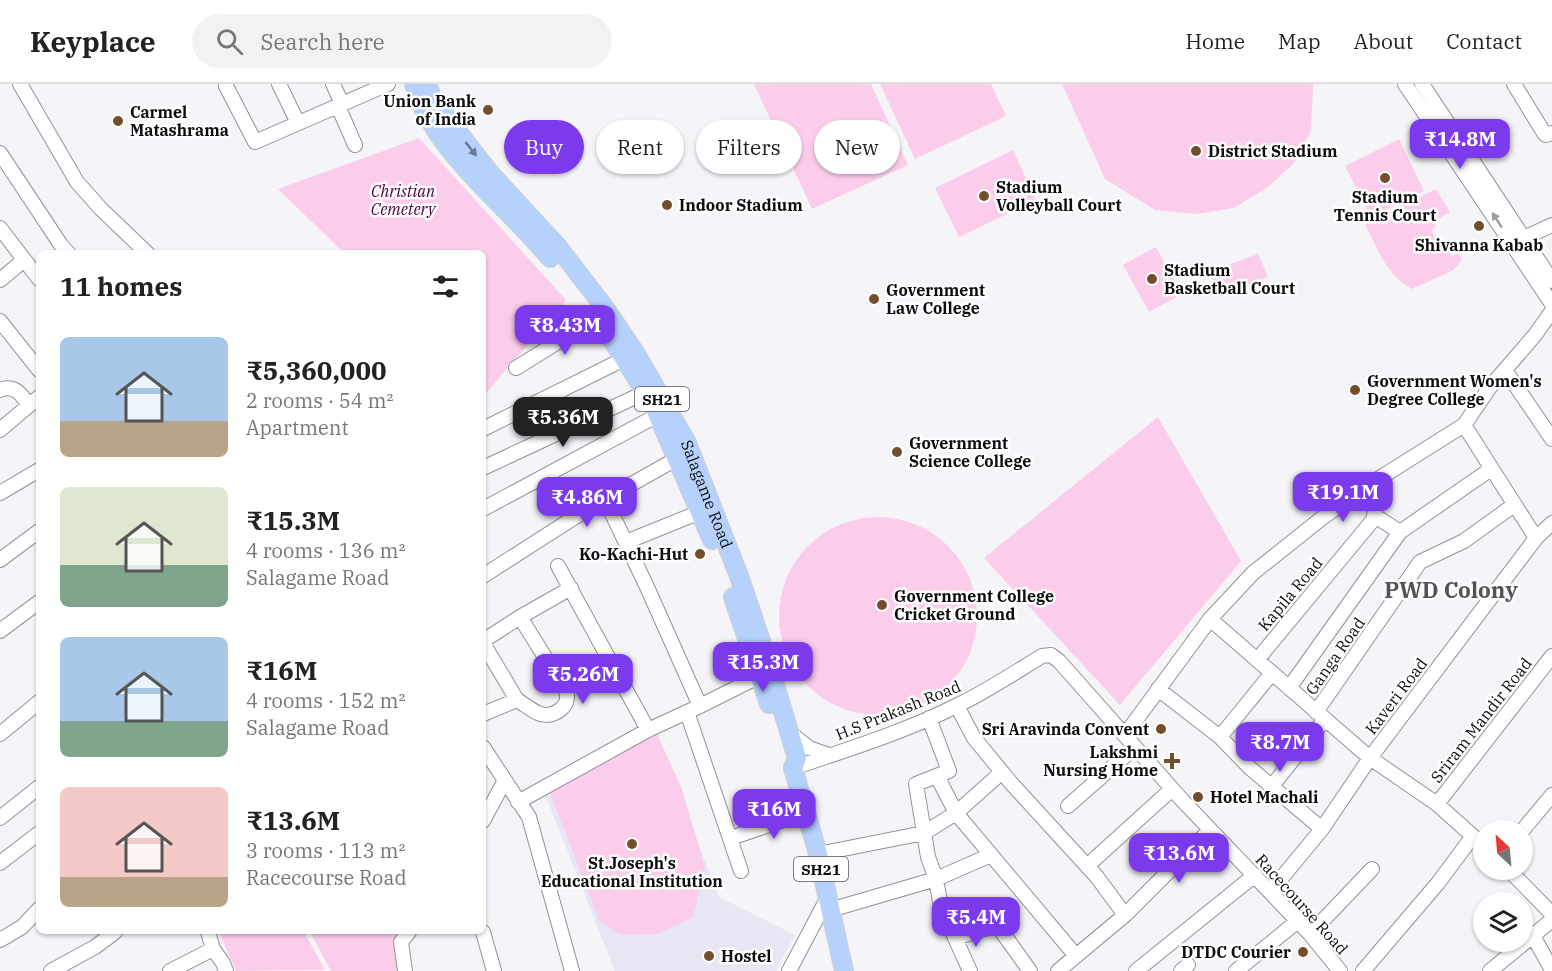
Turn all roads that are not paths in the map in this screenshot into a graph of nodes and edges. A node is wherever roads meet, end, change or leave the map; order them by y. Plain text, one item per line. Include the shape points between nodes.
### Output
1 (20, 84) edge
2 (279, 84) edge
3 (333, 84) edge
4 (388, 84) edge
5 (414, 84) edge
6 (427, 84) edge
7 (1405, 84) edge
8 (1422, 84) edge
9 (1514, 84) edge
10 (226, 87) dead end
11 (340, 105) junction
12 (298, 123) junction
13 (1552, 133) edge
14 (355, 145) dead end
15 (0, 153) edge
16 (1552, 225) edge
17 (0, 228) edge
18 (1519, 242) junction
19 (65, 250) edge
20 (144, 250) edge
21 (24, 260) junction
22 (36, 275) edge
23 (0, 280) edge
24 (1552, 281) edge
25 (1552, 304) edge
26 (1552, 311) edge
27 (598, 316) junction
28 (2, 329) edge
29 (624, 359) junction
30 (36, 367) edge
31 (516, 368) dead end
32 (1505, 370) junction
33 (0, 390) edge
34 (646, 392) junction
35 (34, 401) edge
36 (658, 415) junction
37 (1464, 424) junction
38 (486, 428) edge
39 (0, 430) edge
40 (1552, 439) edge
41 (678, 458) junction
42 (486, 467) edge
43 (1491, 469) junction
44 (36, 472) edge
45 (1366, 487) junction
46 (0, 493) edge
47 (605, 499) junction
48 (1514, 505) junction
49 (486, 507) edge
50 (700, 512) junction
51 (1375, 516) junction
52 (1552, 523) edge
53 (1400, 532) junction
54 (36, 533) edge
55 (1536, 538) junction
56 (626, 542) junction
57 (0, 560) edge
58 (558, 566) dead end
59 (486, 574) edge
60 (571, 588) junction
61 (36, 604) edge
62 (520, 617) junction
63 (1210, 619) junction
64 (0, 631) edge
65 (486, 640) edge
66 (486, 647) edge
67 (1042, 656) joint
68 (1552, 656) edge
69 (1257, 660) junction
70 (1272, 673) junction
71 (765, 674) junction
72 (1289, 688) junction
73 (1158, 689) junction
74 (517, 700) junction
75 (36, 704) edge
76 (957, 706) junction
77 (694, 709) junction
78 (486, 713) edge
79 (1321, 716) junction
80 (929, 718) junction
81 (648, 730) junction
82 (789, 732) junction
83 (0, 734) edge
84 (1125, 735) junction
85 (1220, 737) junction
86 (1135, 747) junction
87 (486, 752) edge
88 (829, 756) junction
89 (1370, 758) junction
90 (793, 768) junction
91 (1002, 772) junction
92 (937, 776) junction
93 (504, 782) junction
94 (1272, 786) junction
95 (36, 789) edge
96 (1172, 789) junction
97 (1552, 795) edge
98 (518, 802) junction
99 (1437, 804) junction
100 (1068, 806) dead end
101 (807, 812) junction
102 (956, 813) junction
103 (486, 815) edge
104 (0, 818) edge
105 (1531, 820) edge
106 (1322, 829) junction
107 (1210, 830) junction
108 (924, 833) junction
109 (36, 835) edge
110 (1473, 836) joint
111 (731, 838) junction
112 (818, 854) junction
113 (991, 855) junction
114 (0, 863) edge
115 (1087, 866) junction
116 (1372, 869) dead end
117 (741, 871) dead end
118 (1255, 875) junction
119 (936, 879) junction
120 (1519, 880) edge
121 (1270, 892) junction
122 (828, 905) junction
123 (36, 912) edge
124 (1552, 914) edge
125 (1125, 915) junction
126 (1552, 920) edge
127 (1298, 921) junction
128 (112, 934) edge
129 (209, 934) edge
130 (407, 934) edge
131 (484, 934) edge
132 (1310, 934) junction
133 (1533, 936) joint
134 (955, 938) junction
135 (0, 940) edge
136 (213, 950) junction
137 (1513, 952) edge
138 (1076, 956) junction
139 (1552, 970) edge
140 (51, 971) edge
141 (170, 971) edge
142 (226, 971) edge
143 (405, 971) edge
144 (494, 971) edge
145 (572, 971) edge
146 (789, 971) edge
147 (844, 971) edge
148 (970, 971) edge
149 (1030, 971) edge
150 (1058, 971) edge
151 (1136, 971) edge
152 (1236, 971) edge
153 (1340, 971) edge
154 (1363, 971) edge
155 (1490, 971) edge

1 - 20 street via 77,182
2 - 12 street
3 - 11 street
4 - 11 street
5 - 27 main road via 429,121 467,170 546,252
6 -> 71 main road, Salagame Road / SH21 via 434,100 473,151 558,248 636,354 693,456 739,576
18 -> 7 street
8 - 18 street
9 - 13 street via 1544,133
10 - 12 street via 255,142
11 - 12 street
11 - 14 street
15 - 19 street
16 - 18 street
17 - 21 street
18 - 24 street
18 - 25 street
21 - 22 street
21 - 23 street
26 - 32 street
27 - 29 main road
27 - 31 street
28 - 30 street
29 - 34 main road
29 - 38 street
32 - 37 street
32 - 40 street
33 - 35 street via 8,387
34 - 36 main road
34 - 42 street
35 - 39 street
36 - 41 main road
36 - 49 street
37 - 43 street
37 - 45 street
41 - 47 street
41 - 50 main road
43 - 48 street
43 - 53 street
44 - 46 street
45 - 51 street
45 - 63 street via 1253,573
47 - 56 street
47 - 59 street
48 - 55 street
48 - 79 street, Ganga Road via 1464,541 1420,562
50 - 56 street
50 - 71 main road
51 - 53 street
51 - 69 street, Kapila Road
52 - 55 street, Kaveri Road
53 - 72 street
54 - 57 street
55 - 89 street, Kaveri Road
56 - 77 street
58 - 60 street
60 - 62 street
60 - 81 street
61 - 64 street
62 - 65 street
62 - 74 street via 568,696 561,710 545,715
63 - 69 street
63 - 73 street
66 - 74 street
67 - 76 street, H.S Prakash Road
67 - 84 street, Racecourse Road via 1051,655 1059,661
68 - 99 street, Sriram Mandir Road
69 - 70 street
70 - 72 street
70 - 85 street
71 - 77 street
71 - 82 main road, Salagame Road / SH21
71 - 90 main road via 767,697 785,762
72 - 79 street
73 - 84 street
73 - 85 street
74 - 78 street
75 - 83 street
76 - 80 street, H.S Prakash Road
76 - 91 street via 974,738
77 - 81 street
77 - 111 street
79 - 89 street
79 - 94 street, Ganga Road
80 - 88 street, H.S Prakash Road
80 - 92 street via 949,771
81 - 98 street
82 - 88 street via 809,748
82 - 90 main road, Salagame Road / SH21 via 796,758
84 - 86 street, Racecourse Road
85 - 94 street
86 - 96 street, Racecourse Road
86 - 100 street
87 - 93 street
88 - 90 street, H.S Prakash Road
89 - 99 street
89 - 106 street, Kaveri Road
90 - 101 main road, Salagame Road / SH21
91 - 102 street
91 - 115 street
92 - 102 street
92 - 108 street via 915,784
93 - 98 street
93 - 103 street
94 - 106 street
95 - 104 street
96 - 107 street, Racecourse Road
96 - 115 street
97 - 105 street
98 - 145 street via 529,817
99 - 110 street
101 - 111 street
101 - 112 main road, Salagame Road / SH21
102 - 108 street
102 - 113 street
106 - 121 street, Kaveri Road
107 - 118 street, Racecourse Road
107 - 125 street
108 - 112 street
108 - 119 street
109 - 114 street
110 - 154 street
111 - 117 street
112 - 122 main road, Salagame Road / SH21
113 - 119 street
113 - 138 street
115 - 125 street
116 - 132 street
118 - 121 street, Racecourse Road
118 - 151 street
119 - 122 street
119 - 134 street via 939,902
120 - 124 street
121 - 127 street, Racecourse Road
122 - 146 street
122 - 147 main road, Salagame Road / SH21
123 - 135 street via 22,927
125 - 138 street
126 - 133 street
127 - 132 street, Racecourse Road
127 - 152 street
128 - 140 street
129 - 136 street
130 - 143 street via 401,942
131 - 144 street
132 - 153 street, Racecourse Road
133 - 139 street
134 - 148 street
134 - 149 street via 997,925
136 - 141 street
136 - 142 street
137 - 155 street
138 - 150 street

